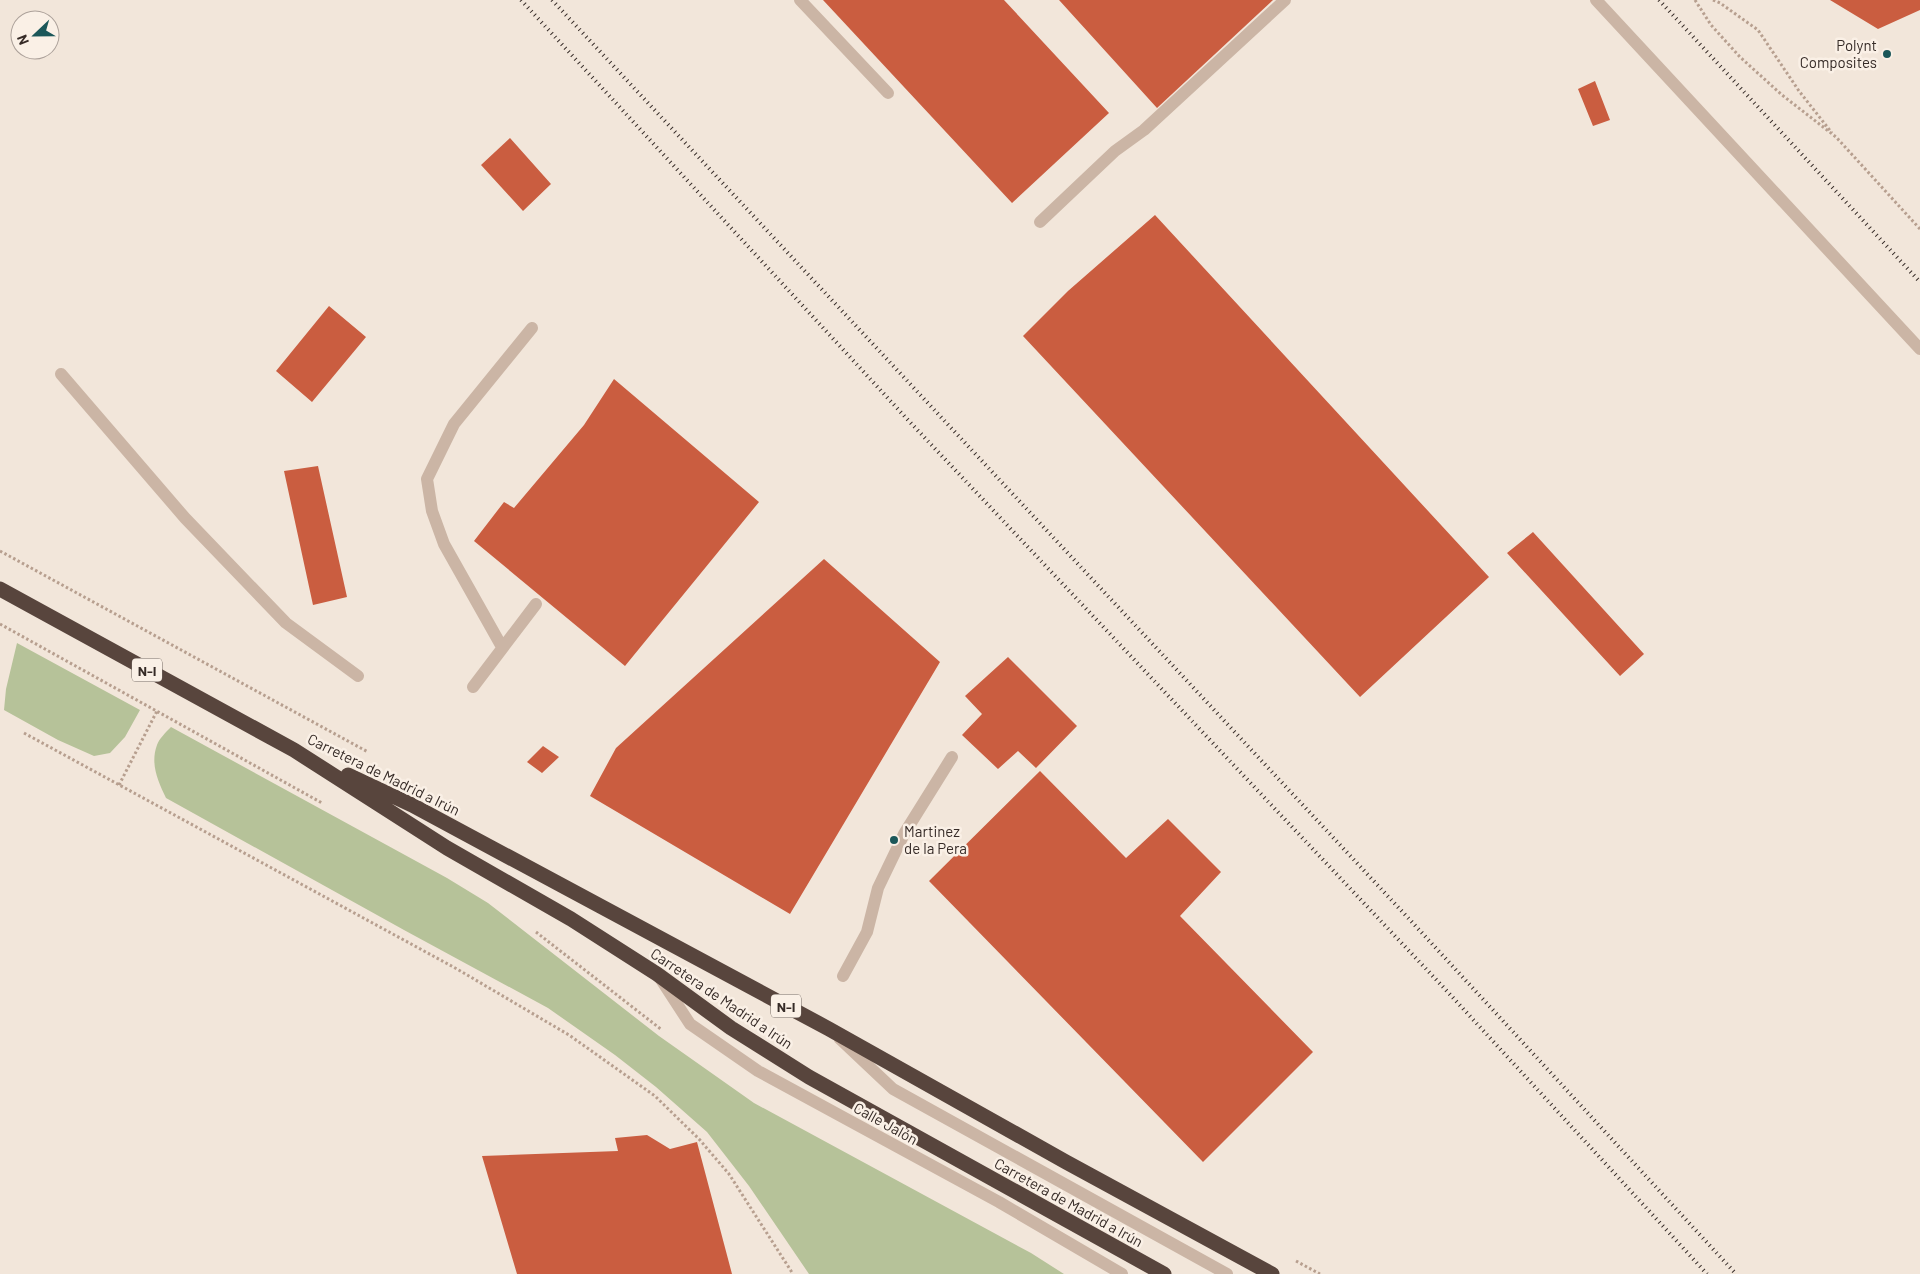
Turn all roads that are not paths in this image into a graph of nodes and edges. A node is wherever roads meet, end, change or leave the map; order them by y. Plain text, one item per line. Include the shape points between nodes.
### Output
1 (800, 0) edge
2 (1285, 0) edge
3 (1596, 0) edge
4 (888, 93) dead end
5 (1040, 222) dead end
6 (532, 328) dead end
7 (1920, 349) edge
8 (61, 374) dead end
9 (0, 589) edge
10 (536, 604) dead end
11 (502, 647) junction
12 (358, 676) dead end
13 (473, 687) dead end
14 (294, 750) junction
15 (952, 757) dead end
16 (657, 974) junction
17 (843, 976) dead end
18 (829, 1029) junction
19 (1122, 1274) edge
20 (1164, 1274) edge
21 (1227, 1274) edge
22 (1272, 1274) edge

1 - 4 street
2 - 5 street
3 - 7 street
6 - 11 street via 454,424 427,479 432,511 444,544
8 - 12 street via 185,518 286,623
9 - 14 highway, Carretera de Madrid a Irún / N-I
10 - 11 street
11 - 13 street
14 - 16 highway, Carretera de Madrid a Irún via 447,848 571,919
14 - 18 highway, Carretera de Madrid a Irún / N-I via 412,804
15 - 17 street via 904,834 878,888 867,932
16 - 19 street, Calle Jalón via 690,1024 758,1070 999,1202
16 - 20 highway, Carretera de Madrid a Irún via 730,1028 808,1078
18 - 21 street, Carretera de Madrid a Irún via 892,1089
18 - 22 highway, Carretera de Madrid a Irún / N-I

